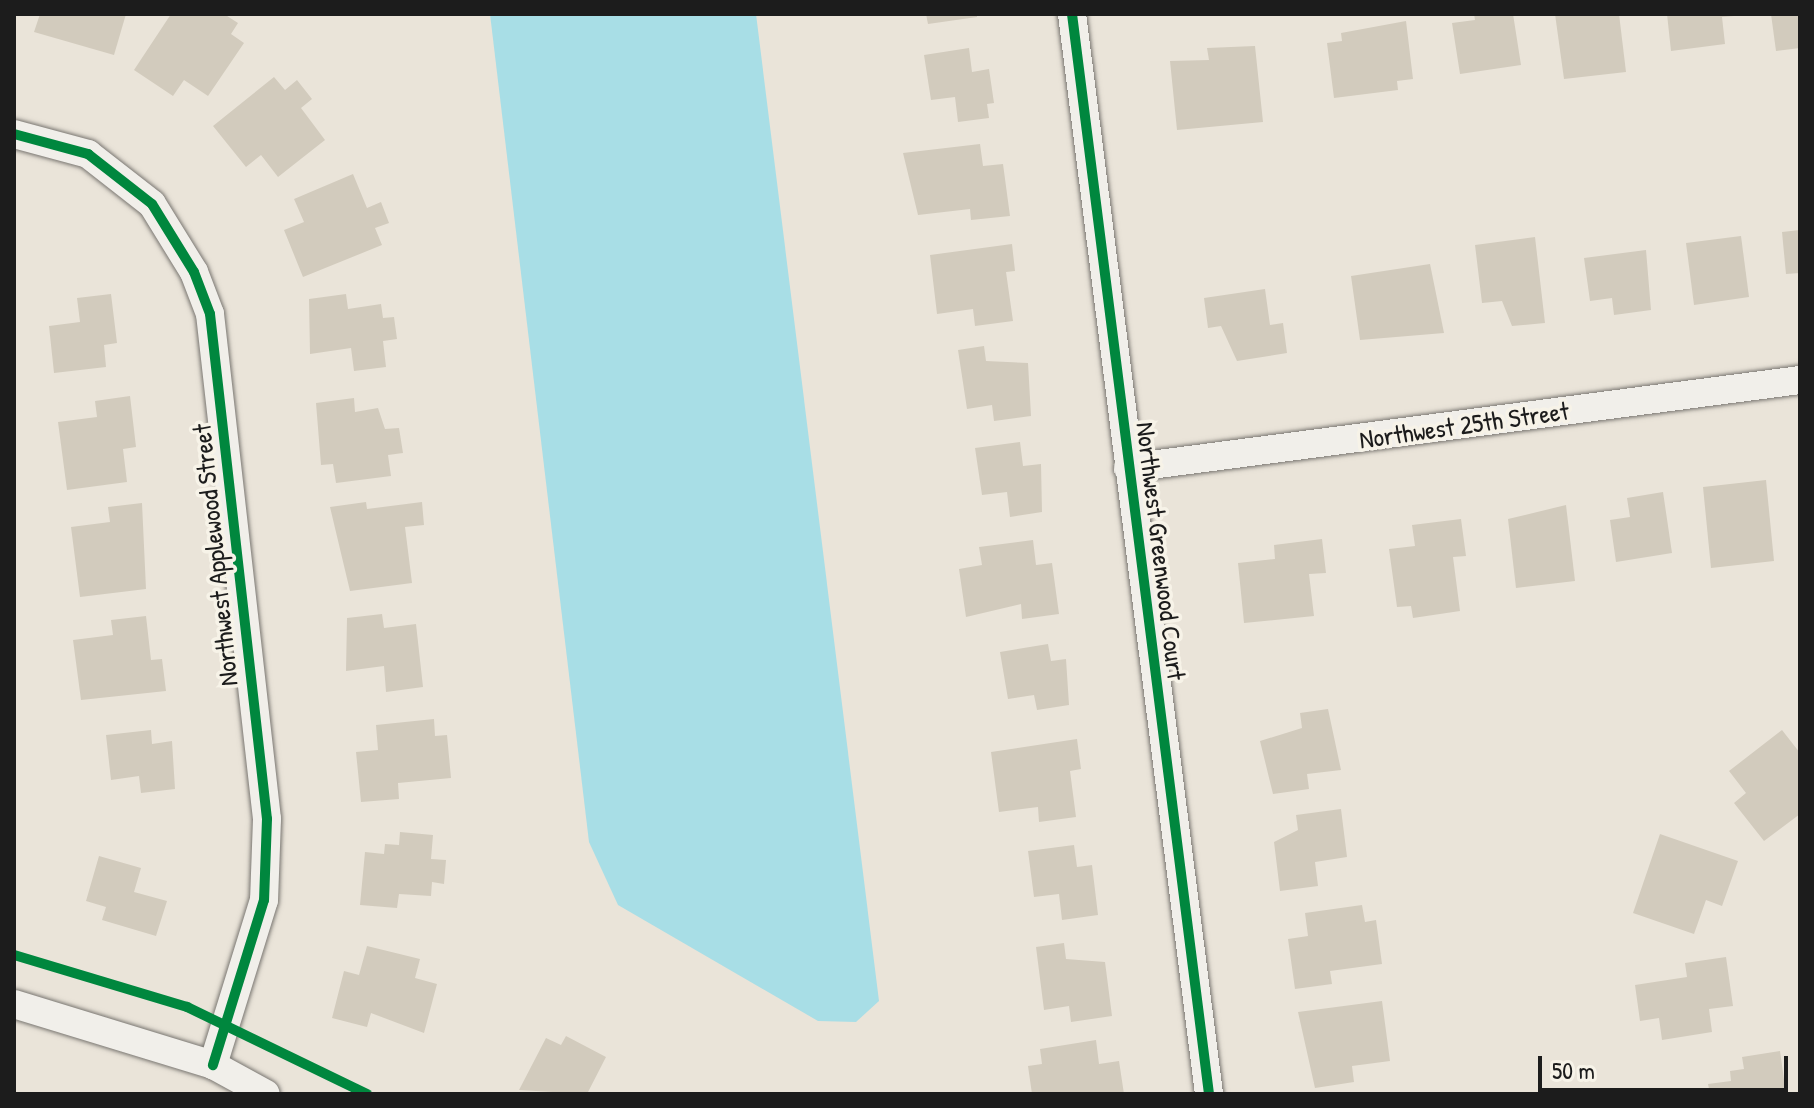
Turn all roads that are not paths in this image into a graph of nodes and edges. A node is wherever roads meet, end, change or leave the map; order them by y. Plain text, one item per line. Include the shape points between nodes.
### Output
1 (1072, 14) edge
2 (14, 134) edge
3 (1800, 380) edge
4 (1128, 468) junction
5 (14, 1004) edge
6 (213, 1065) junction
7 (266, 1094) edge
8 (1209, 1094) edge

1 - 4 street, Northwest Greenwood Court
2 - 6 street, Northwest Applewood Street via 88,154 152,204 194,272 210,314 267,819 261,916
3 - 4 street, Northwest 25th Street
4 - 8 street, Northwest Greenwood Court
5 - 6 street
6 - 7 street

